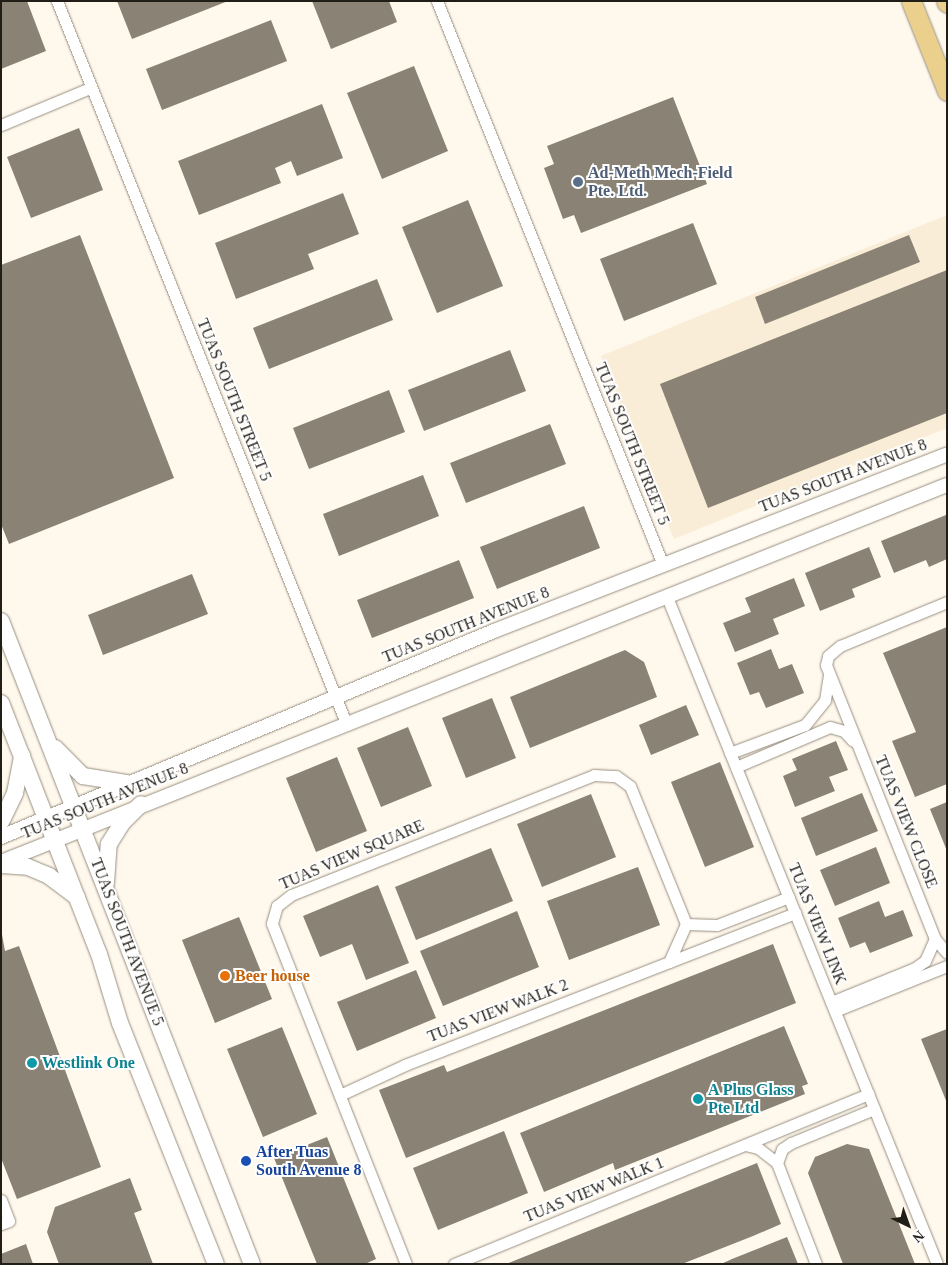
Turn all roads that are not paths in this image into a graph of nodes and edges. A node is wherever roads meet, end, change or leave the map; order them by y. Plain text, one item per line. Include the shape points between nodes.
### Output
1 (57, 1) edge
2 (437, 1) edge
3 (911, 1) edge
4 (90, 88) junction
5 (947, 91) edge
6 (1, 125) edge
7 (947, 454) edge
8 (947, 485) edge
9 (663, 565) junction
10 (667, 597) junction
11 (947, 602) edge
12 (1, 621) edge
13 (829, 673) junction
14 (336, 697) junction
15 (1, 703) edge
16 (346, 723) junction
17 (44, 732) junction
18 (858, 746) junction
19 (730, 753) junction
20 (22, 755) junction
21 (736, 767) junction
22 (127, 783) junction
23 (141, 804) junction
24 (72, 806) junction
25 (46, 818) junction
26 (1, 822) edge
27 (82, 827) junction
28 (1, 836) edge
29 (54, 840) junction
30 (1, 863) edge
31 (105, 888) junction
32 (77, 897) junction
33 (788, 897) junction
34 (795, 913) junction
35 (686, 924) junction
36 (935, 939) junction
37 (947, 952) edge
38 (669, 962) junction
39 (947, 966) edge
40 (833, 1006) junction
41 (868, 1094) junction
42 (340, 1095) junction
43 (874, 1109) junction
44 (745, 1145) junction
45 (776, 1163) junction
46 (1, 1200) edge
47 (1, 1224) edge
48 (216, 1264) edge
49 (252, 1264) edge
50 (406, 1264) edge
51 (454, 1264) edge
52 (816, 1264) edge
53 (937, 1264) edge

1 - 4 street, TUAS SOUTH STREET 5
2 - 9 street, TUAS SOUTH STREET 5
3 - 5 main road
4 - 6 street
4 - 14 street, TUAS SOUTH STREET 5
7 - 9 street, TUAS SOUTH AVENUE 8
8 - 10 street, TUAS SOUTH AVENUE 8
9 - 14 street, TUAS SOUTH AVENUE 8
10 - 16 street, TUAS SOUTH AVENUE 8
10 - 19 street, TUAS VIEW LINK
11 - 13 street via 840,646 828,656
12 - 17 main road, TUAS SOUTH AVENUE 5
13 - 18 street, TUAS VIEW CLOSE
13 - 19 street via 824,700 805,725
14 - 16 street, TUAS SOUTH STREET 5
14 - 22 street, TUAS SOUTH AVENUE 8
15 - 20 main road, TUAS SOUTH AVENUE 5
16 - 23 street, TUAS SOUTH AVENUE 8
17 - 22 main road via 83,776
17 - 24 main road, TUAS SOUTH AVENUE 5
18 - 21 street, TUAS VIEW CLOSE via 844,731 830,727
18 - 36 street, TUAS VIEW CLOSE
19 - 21 street, TUAS VIEW LINK
20 - 25 main road, TUAS SOUTH AVENUE 5
20 - 26 main road via 15,794
21 - 33 street, TUAS VIEW LINK
22 - 24 street, TUAS SOUTH AVENUE 8
23 - 27 street, TUAS SOUTH AVENUE 8
23 - 31 main road via 122,822 109,844
24 - 25 street, TUAS SOUTH AVENUE 8
24 - 27 main road, TUAS SOUTH AVENUE 5
25 - 28 street, TUAS SOUTH AVENUE 8
25 - 29 main road, TUAS SOUTH AVENUE 5
27 - 29 street, TUAS SOUTH AVENUE 8
27 - 31 main road, TUAS SOUTH AVENUE 5
29 - 30 street, TUAS SOUTH AVENUE 8
29 - 32 main road, TUAS SOUTH AVENUE 5
30 - 32 main road via 28,867 49,876
31 - 49 main road, TUAS SOUTH AVENUE 5
32 - 48 main road, TUAS SOUTH AVENUE 5 via 120,1023
33 - 34 street, TUAS VIEW LINK
33 - 35 street via 717,925
34 - 38 street, TUAS VIEW WALK 2
34 - 40 street, TUAS VIEW LINK
35 - 38 street
35 - 42 street, TUAS VIEW SQUARE via 630,786 616,776 594,775 291,895 277,906 272,923
36 - 37 street, TUAS VIEW CLOSE
36 - 40 street via 925,961 915,968
38 - 42 street, TUAS VIEW WALK 2 via 405,1065
39 - 40 street
40 - 41 street, TUAS VIEW LINK
41 - 43 street, TUAS VIEW LINK
41 - 44 street, TUAS VIEW WALK 1
42 - 50 street, TUAS VIEW SQUARE
43 - 45 street via 791,1143 782,1149
43 - 53 street, TUAS VIEW LINK
44 - 45 street via 758,1148
44 - 51 street, TUAS VIEW WALK 1
45 - 52 street
46 - 47 street via 9,1221

